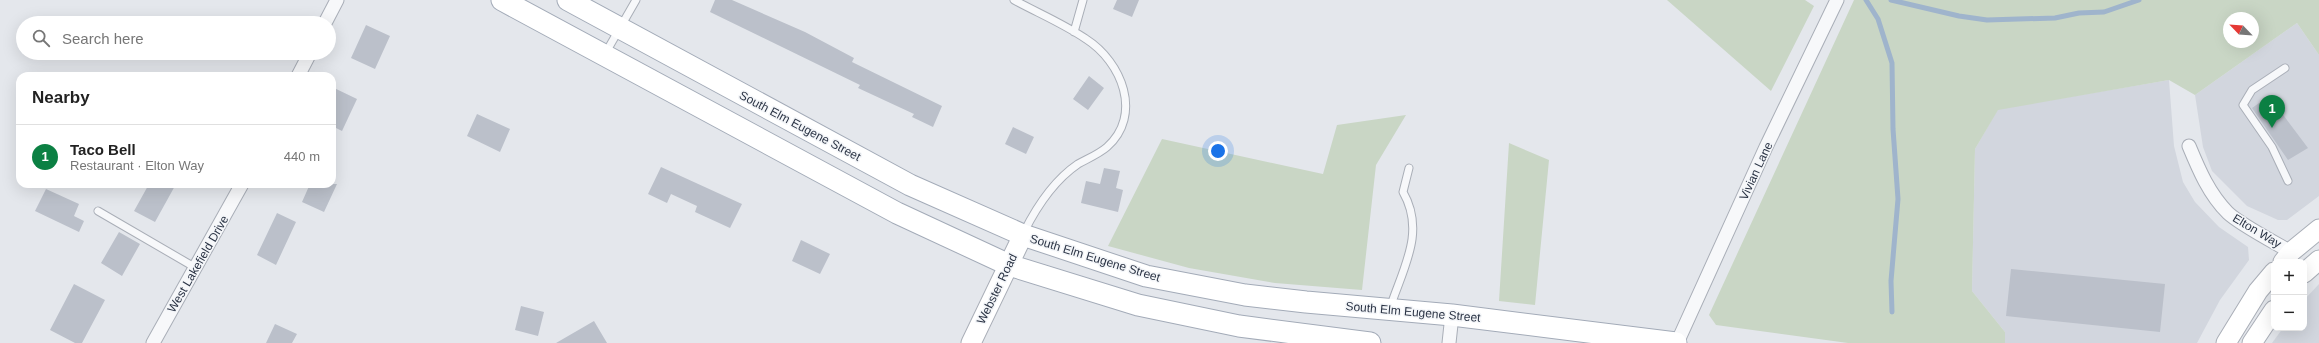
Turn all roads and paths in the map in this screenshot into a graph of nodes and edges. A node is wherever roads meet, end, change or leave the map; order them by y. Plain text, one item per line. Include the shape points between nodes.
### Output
1 (337, 0) edge
2 (502, 0) edge
3 (568, 0) edge
4 (636, 0) edge
5 (1014, 0) edge
6 (1083, 0) edge
7 (1837, 0) edge
8 (329, 16) edge
9 (620, 28) junction
10 (1074, 32) junction
11 (605, 55) junction
12 (306, 60) edge
13 (2285, 68) dead end
14 (300, 72) edge
15 (2189, 146) dead end
16 (1409, 168) dead end
17 (2288, 181) dead end
18 (240, 188) edge
19 (98, 210) dead end
20 (2319, 229) edge
21 (1023, 235) junction
22 (2287, 257) edge
23 (2319, 260) edge
24 (1010, 265) junction
25 (196, 268) junction
26 (2307, 270) edge
27 (2271, 276) edge
28 (1389, 310) junction
29 (2271, 314) edge
30 (1452, 315) junction
31 (152, 343) edge
32 (971, 343) edge
33 (1370, 343) edge
34 (1449, 343) edge
35 (1676, 343) edge
36 (2226, 343) edge
37 (2252, 343) edge

1 - 8 street
2 - 11 main road
3 - 9 main road, South Elm Eugene Street
4 - 9 lane
5 - 10 lane
6 - 10 lane
7 - 35 street, Vivian Lane
9 - 11 lane
9 - 21 main road, South Elm Eugene Street via 910,185
10 - 21 lane via 1098,49 1113,66 1127,101 1123,124 1107,148 1077,165 1056,184 1033,214
11 - 24 main road via 896,212
12 - 14 street
13 - 17 lane via 2252,90 2243,105 2272,146
15 - 22 street, Elton Way via 2214,197 2229,214
16 - 28 lane via 1403,192 1411,206 1414,233 1408,258
18 - 25 street, West Lakefield Drive
19 - 25 lane
20 - 22 street
21 - 24 street, Webster Road
21 - 28 main road, South Elm Eugene Street via 1160,279 1246,295
23 - 26 street
24 - 32 street, Webster Road
24 - 33 main road via 1146,307 1239,326
25 - 31 street, West Lakefield Drive
27 - 36 street via 2258,291
28 - 30 main road, South Elm Eugene Street
29 - 37 street
30 - 34 street
30 - 35 main road, South Elm Eugene Street

